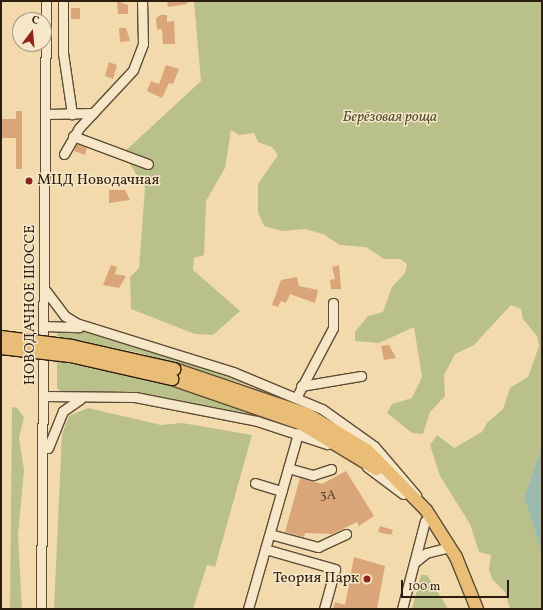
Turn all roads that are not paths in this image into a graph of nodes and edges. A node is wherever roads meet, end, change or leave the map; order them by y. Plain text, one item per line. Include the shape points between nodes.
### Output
1 (46, 1) edge
2 (63, 1) edge
3 (142, 1) edge
4 (93, 113) junction
5 (46, 114) junction
6 (72, 114) junction
7 (73, 136) junction
8 (64, 154) dead end
9 (148, 164) dead end
10 (46, 291) junction
11 (333, 303) dead end
12 (45, 326) junction
13 (89, 328) junction
14 (1, 337) edge
15 (1, 348) edge
16 (173, 374) junction
17 (361, 376) dead end
18 (301, 386) junction
19 (45, 396) junction
20 (297, 396) junction
21 (82, 398) junction
22 (298, 433) junction
23 (44, 462) junction
24 (288, 468) junction
25 (331, 469) dead end
26 (255, 483) dead end
27 (282, 491) junction
28 (403, 494) junction
29 (426, 515) junction
30 (270, 534) junction
31 (346, 534) dead end
32 (446, 548) junction
33 (265, 549) junction
34 (414, 563) junction
35 (468, 587) junction
36 (41, 609) edge
37 (248, 609) edge
38 (324, 609) edge
39 (402, 609) edge
40 (477, 609) edge

1 - 5 street, НОВОДАЧНОЕ ШОССЕ
2 - 6 street via 63,53
3 - 4 street via 144,33 138,61 126,80
4 - 6 street
4 - 7 street
5 - 6 street
5 - 10 street, НОВОДАЧНОЕ ШОССЕ
7 - 8 street
7 - 9 street
10 - 12 street, НОВОДАЧНОЕ ШОССЕ
10 - 13 street via 65,316
11 - 18 street via 333,328
12 - 13 street via 60,324
12 - 19 street, НОВОДАЧНОЕ ШОССЕ
13 - 20 street via 233,372
14 - 16 main road, bridge via 72,346
15 - 16 main road, bridge via 70,356
16 - 28 main road via 270,410 325,435 363,459
16 - 29 main road via 274,400 330,425 387,468
17 - 18 street
18 - 20 street
19 - 21 street
19 - 23 street, НОВОДАЧНОЕ ШОССЕ
20 - 29 street via 374,446 408,482
21 - 22 street via 135,397
21 - 23 street via 70,404 56,421
22 - 24 street
22 - 28 street via 360,462
23 - 36 street, НОВОДАЧНОЕ ШОССЕ
24 - 25 street via 313,475
24 - 27 street
26 - 27 street
27 - 30 street
28 - 29 main road
29 - 32 main road
29 - 34 street
29 - 35 main road via 456,557
30 - 31 street via 318,546
30 - 33 street
32 - 34 street via 426,552
32 - 35 main road
33 - 37 street
33 - 38 street via 335,569
34 - 39 street
35 - 40 main road

